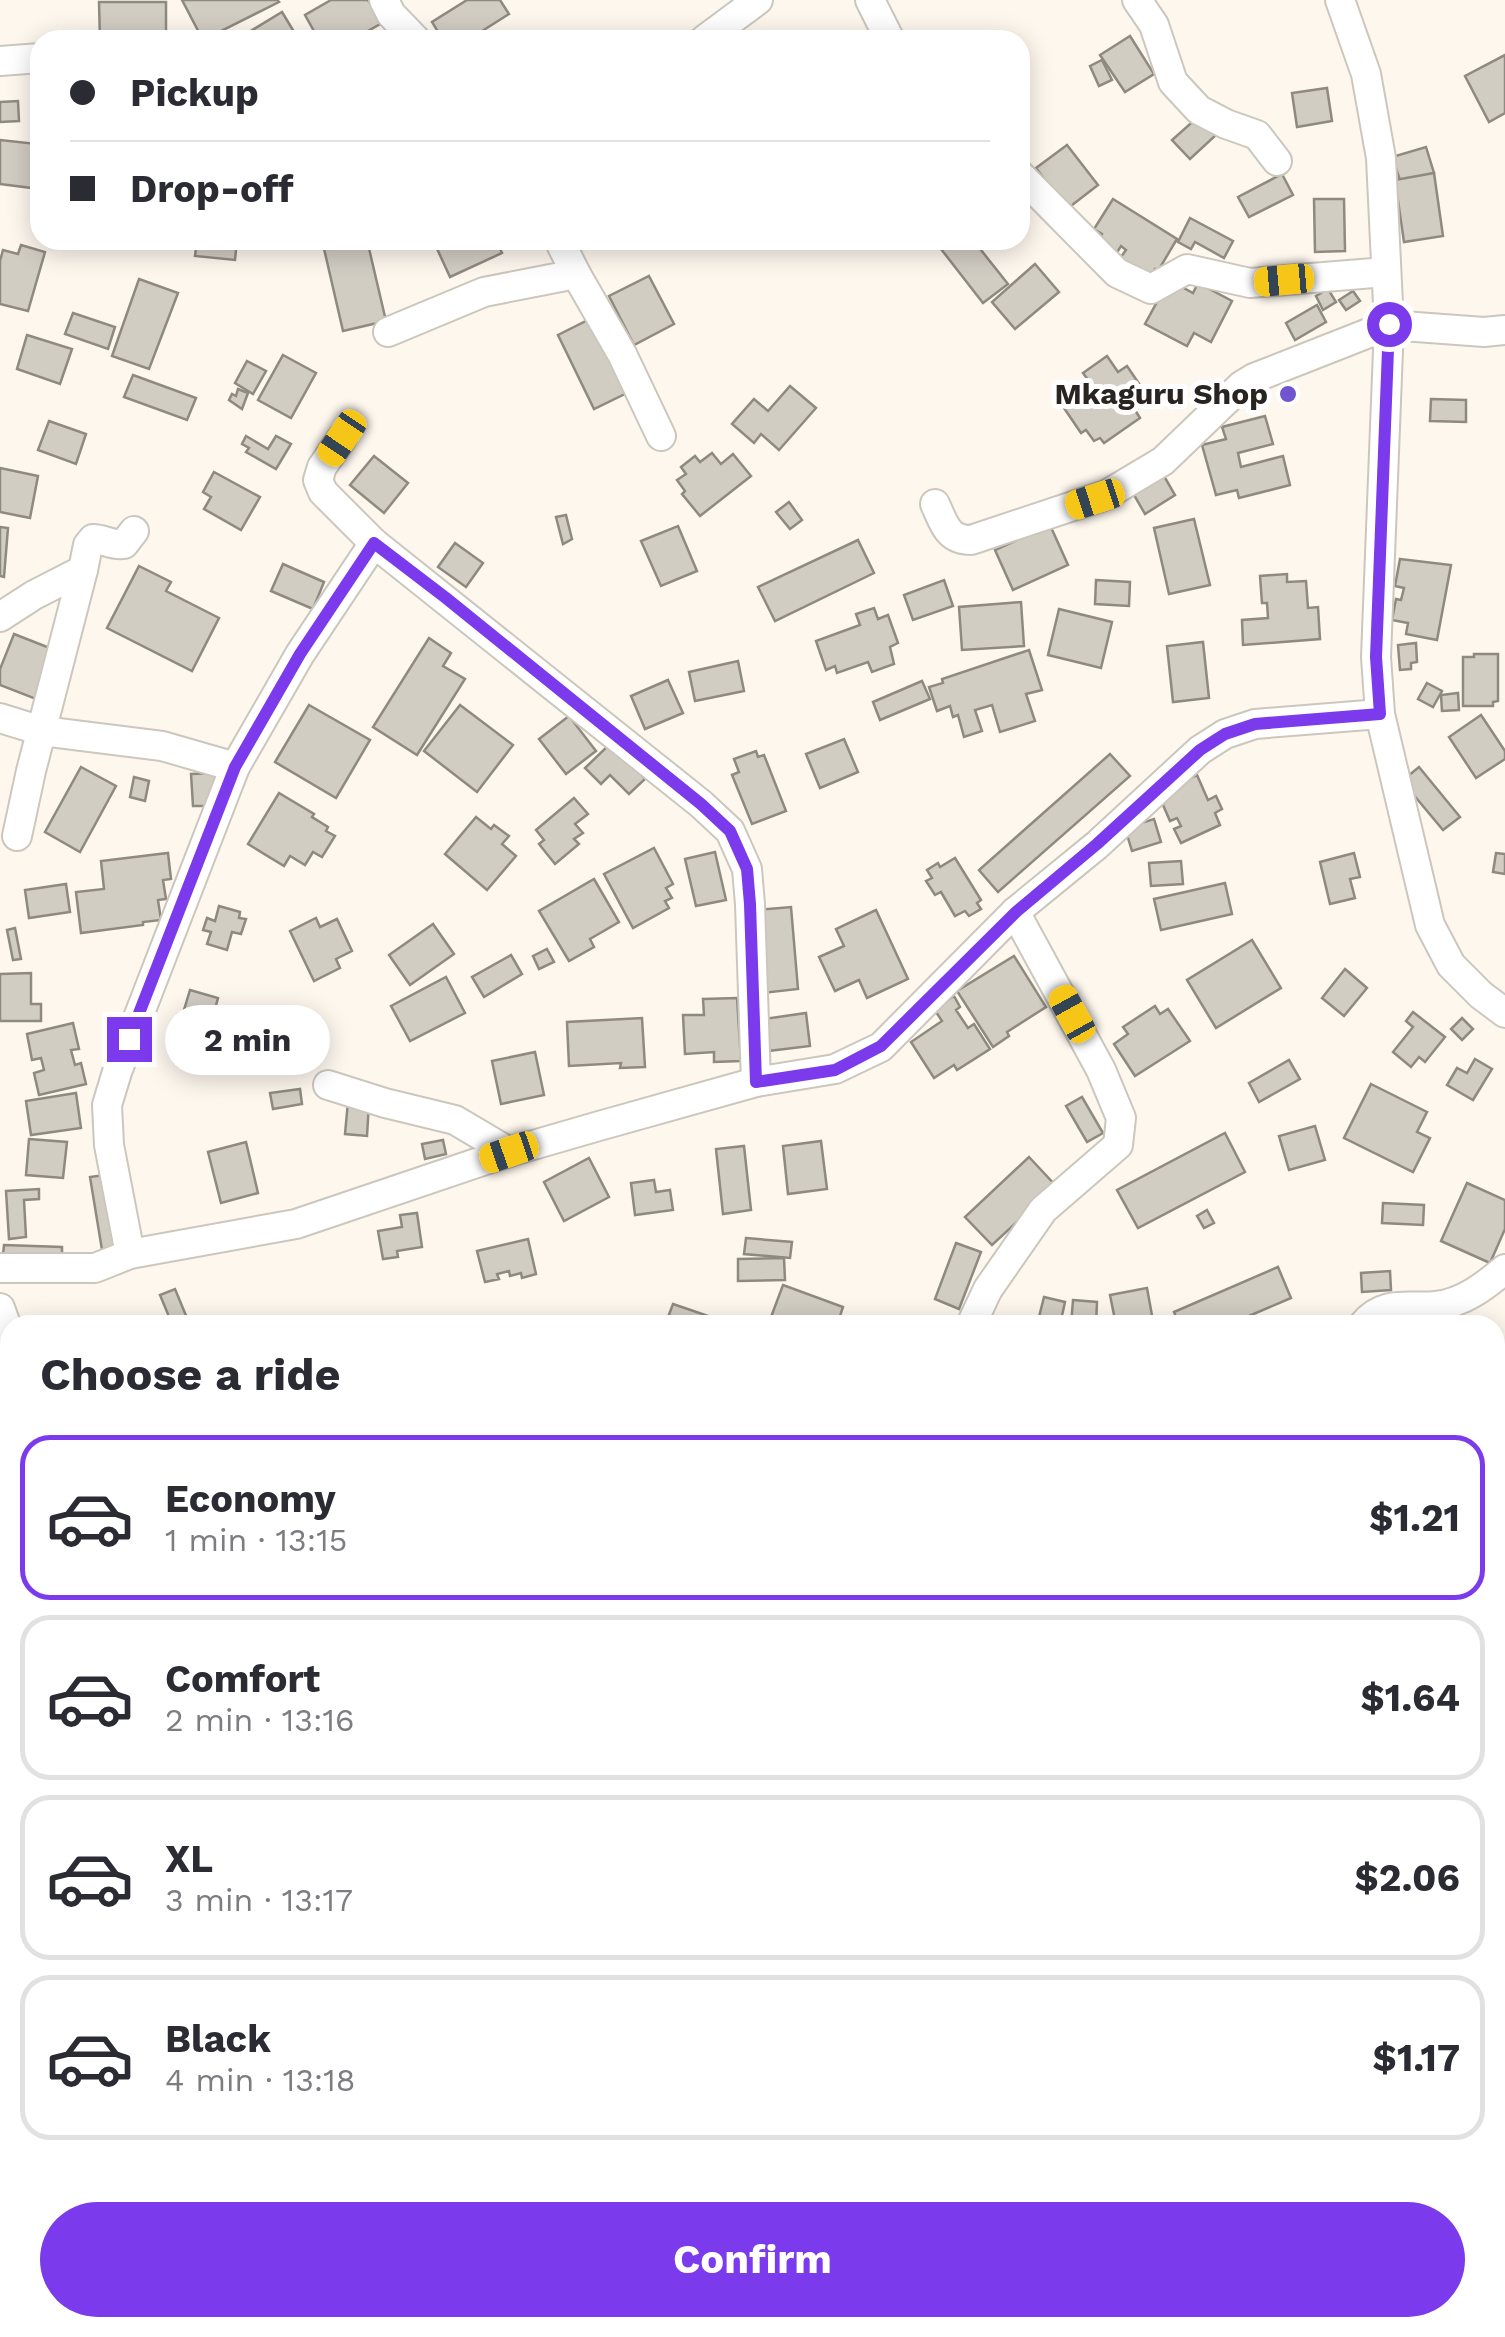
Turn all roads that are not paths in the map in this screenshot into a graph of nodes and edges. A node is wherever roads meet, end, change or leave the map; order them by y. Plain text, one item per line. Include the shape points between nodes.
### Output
1 (384, 0) edge
2 (758, 0) edge
3 (870, 0) edge
4 (1137, 0) edge
5 (1340, 0) edge
6 (406, 30) edge
7 (718, 30) edge
8 (885, 30) edge
9 (30, 59) edge
10 (0, 61) edge
11 (1277, 160) dead end
12 (1030, 185) edge
13 (565, 250) edge
14 (1386, 272) junction
15 (576, 274) junction
16 (1389, 324) junction
17 (1505, 330) edge
18 (388, 332) dead end
19 (661, 436) dead end
20 (342, 438) dead end
21 (935, 504) dead end
22 (134, 531) dead end
23 (374, 543) junction
24 (83, 570) junction
25 (0, 617) edge
26 (1380, 714) junction
27 (0, 718) edge
28 (42, 732) junction
29 (235, 767) junction
30 (17, 836) dead end
31 (1016, 912) junction
32 (1505, 1013) edge
33 (756, 1082) junction
34 (328, 1085) dead end
35 (509, 1152) junction
36 (130, 1254) junction
37 (0, 1268) edge
38 (1505, 1268) edge
39 (976, 1315) edge
40 (1375, 1315) edge

1 - 6 street
2 - 7 street
3 - 8 street
4 - 11 street via 1154,24 1173,82 1200,110 1257,135
5 - 14 street via 1366,74 1382,158
9 - 10 street
12 - 14 street via 1117,272 1151,289 1187,269 1250,283
13 - 15 street
14 - 16 street
15 - 18 street via 484,292
15 - 19 street
16 - 17 street
16 - 21 street via 1254,378 1163,461 1095,499 971,540 950,534
16 - 26 street via 1376,657
20 - 23 street via 318,480
22 - 24 street via 114,546 93,539
23 - 29 street
23 - 33 street via 730,831 747,869
24 - 25 street
24 - 28 street
26 - 31 street via 1255,724 1225,734
26 - 32 street via 1430,925 1451,965
27 - 28 street
28 - 29 street via 162,746
28 - 30 street
29 - 36 street via 106,1105
31 - 33 street via 881,1046 835,1070
31 - 39 street via 1101,1070 1120,1118 1118,1145 1043,1210
33 - 35 street
34 - 35 street via 455,1120
35 - 36 street via 296,1224
36 - 37 street via 95,1268
38 - 40 street via 1474,1294 1439,1306 1396,1305

